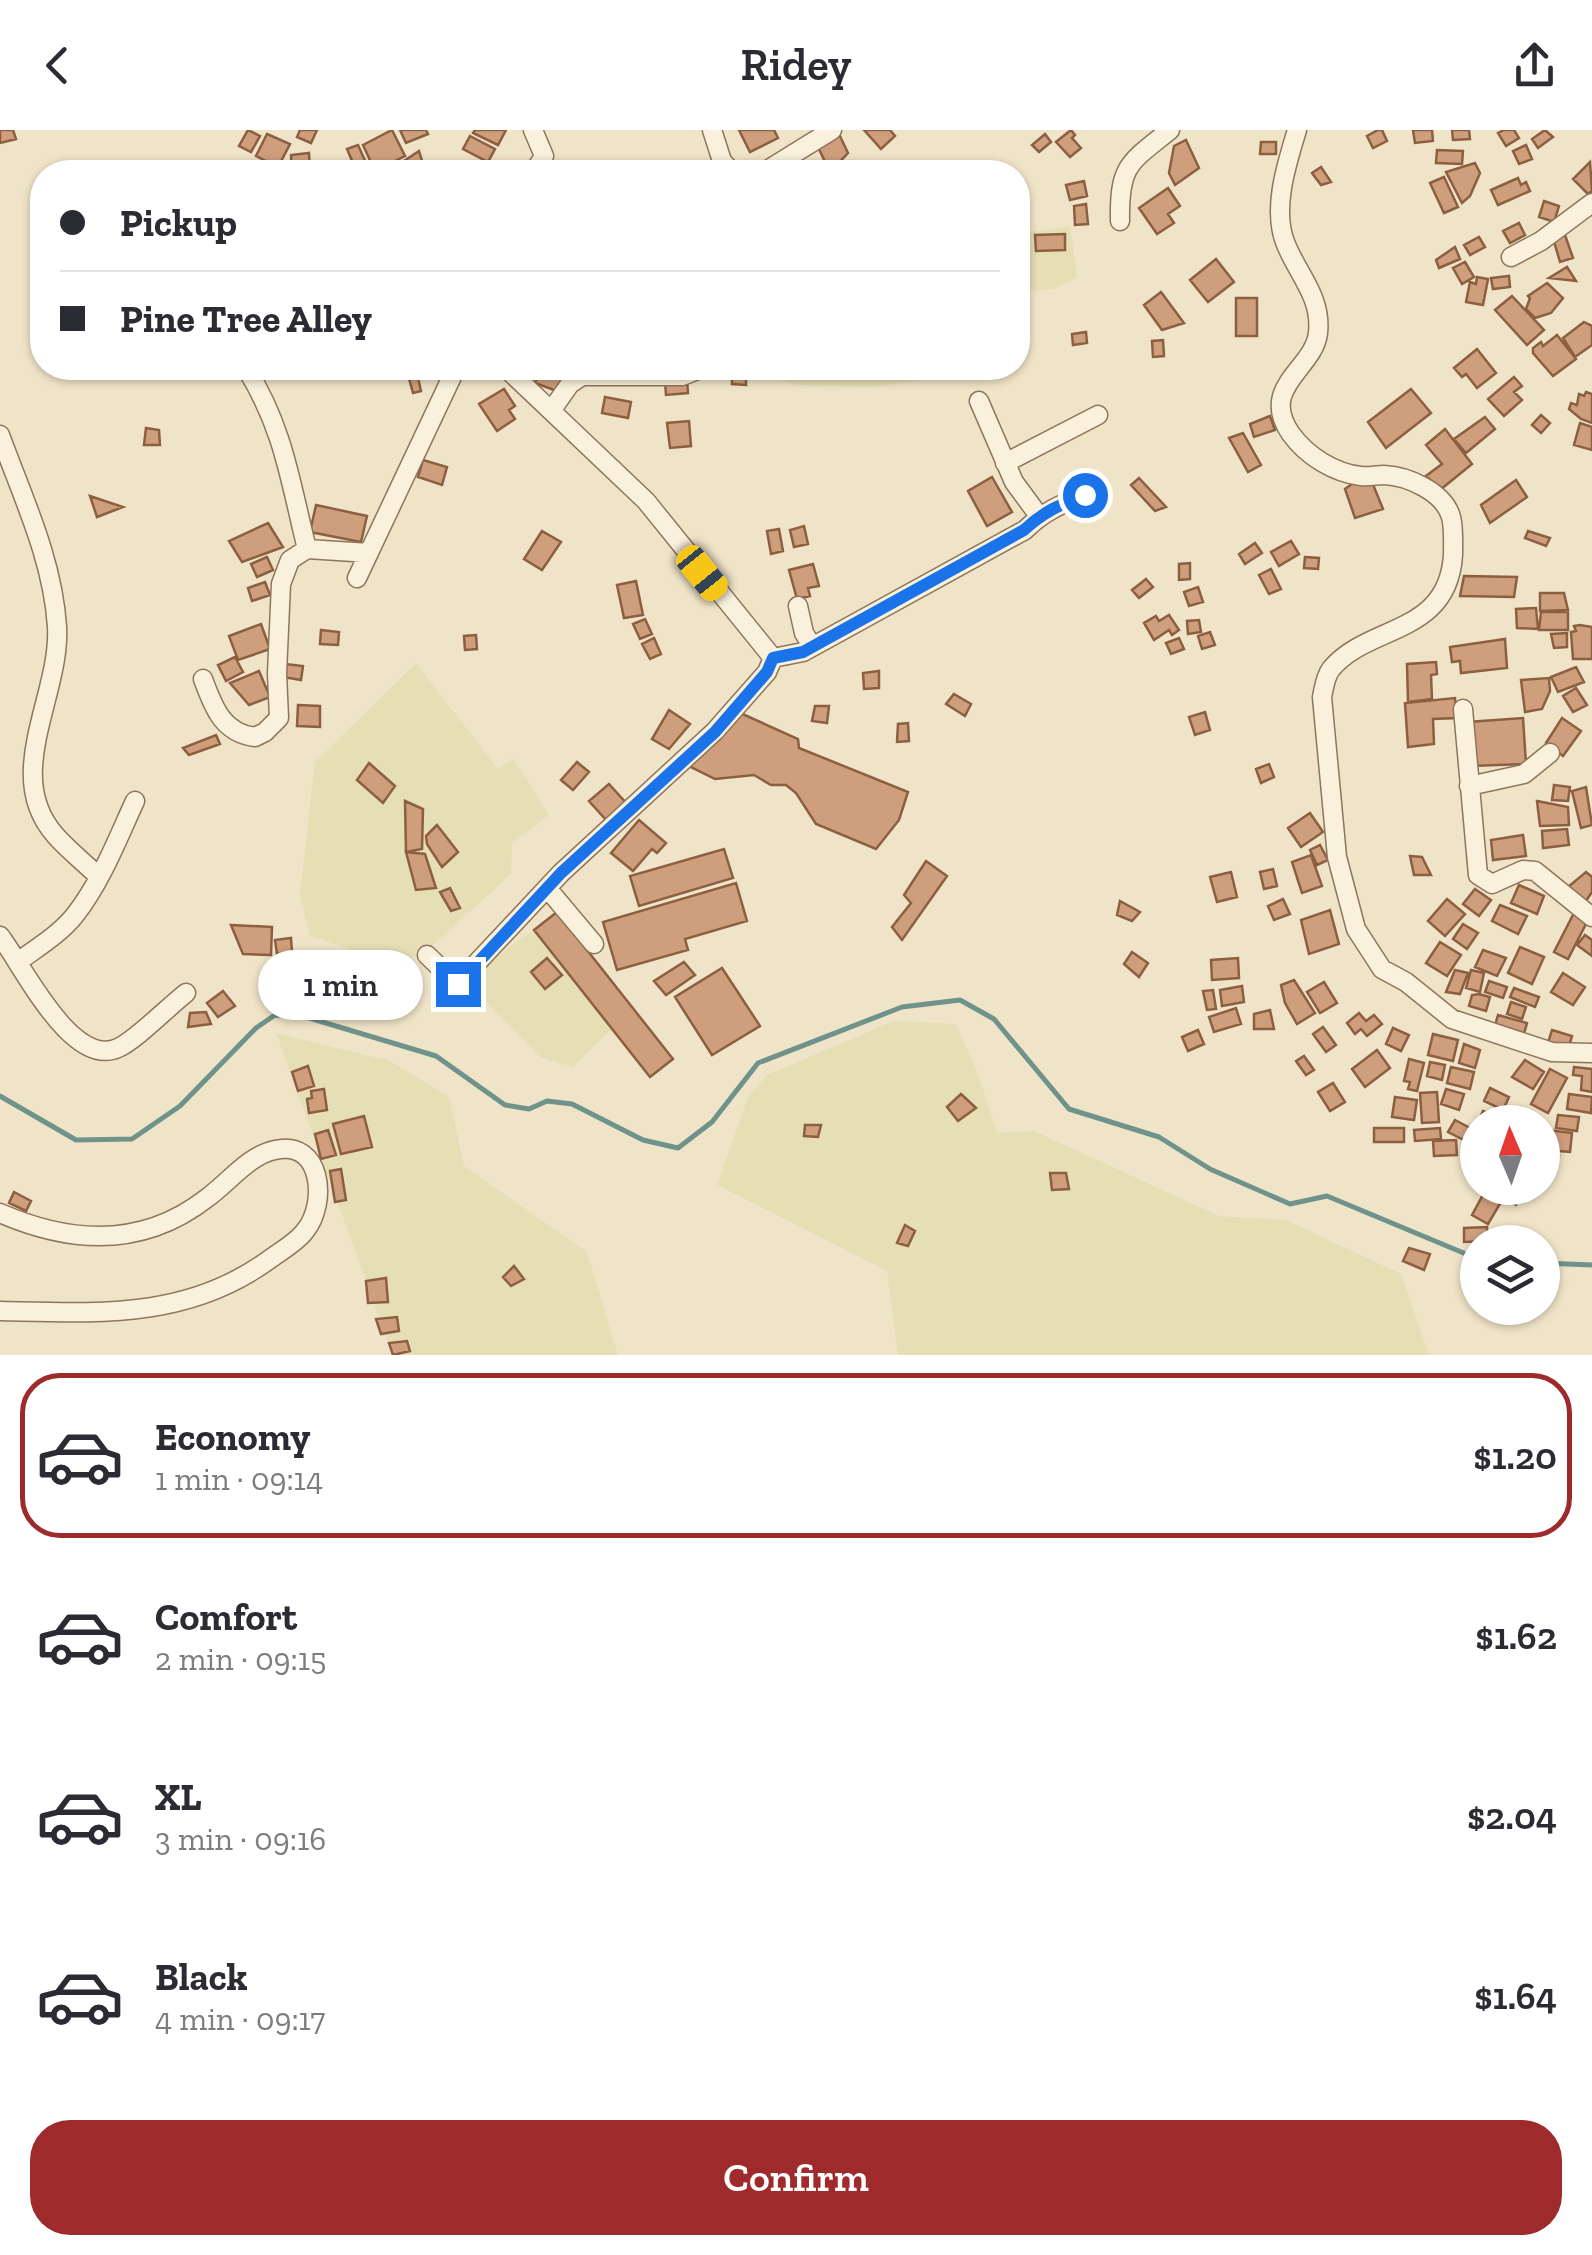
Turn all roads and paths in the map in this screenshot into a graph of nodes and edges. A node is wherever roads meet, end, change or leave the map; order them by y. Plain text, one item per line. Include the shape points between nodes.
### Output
1 (533, 130) edge
2 (712, 130) edge
3 (832, 130) edge
4 (1297, 130) edge
5 (1168, 131) edge
6 (542, 160) edge
7 (722, 160) edge
8 (783, 160) edge
9 (1592, 203) edge
10 (1120, 221) dead end
11 (1511, 257) dead end
12 (252, 380) edge
13 (450, 380) edge
14 (518, 380) edge
15 (576, 380) edge
16 (979, 401) dead end
17 (550, 411) junction
18 (1098, 416) dead end
19 (0, 436) edge
20 (1005, 464) junction
21 (1085, 495) dead end
22 (1039, 516) junction
23 (307, 549) junction
24 (369, 554) junction
25 (357, 578) dead end
26 (798, 606) dead end
27 (812, 646) junction
28 (773, 658) junction
29 (203, 679) dead end
30 (1463, 709) dead end
31 (1550, 753) dead end
32 (1469, 786) junction
33 (135, 801) dead end
34 (100, 877) junction
35 (547, 888) junction
36 (1592, 918) edge
37 (0, 936) edge
38 (594, 944) dead end
39 (427, 955) dead end
40 (19, 960) junction
41 (186, 993) dead end
42 (1592, 1053) edge
43 (0, 1213) edge
44 (0, 1311) edge

1 - 6 street
2 - 7 street
3 - 8 street
4 - 42 street via 1286,168 1282,229 1318,320 1314,349 1285,386 1288,430 1324,464 1363,477 1405,478 1429,490 1451,518 1453,557 1432,606 1346,657 1324,683 1331,818 1356,929 1382,969 1452,1020 1552,1052
5 - 10 street via 1123,175
9 - 11 street
12 - 23 street via 288,458
13 - 24 street
14 - 17 street
15 - 17 street
16 - 20 street
17 - 28 street via 646,501
18 - 20 street
19 - 34 street via 45,558 57,630 32,780 52,833
20 - 22 street
21 - 22 street
22 - 27 street
23 - 24 street
23 - 29 street via 290,560 282,584 275,724 255,736 238,733 217,714
24 - 25 street
26 - 27 street
27 - 28 street
28 - 35 street via 715,732
30 - 32 street
31 - 32 street via 1524,774
32 - 36 street via 1478,875 1492,884 1529,869
33 - 34 street
34 - 40 street via 74,916
35 - 38 street
35 - 39 street via 461,992
37 - 40 street
40 - 41 street via 56,1019 92,1050 118,1048
43 - 44 street via 71,1236 107,1237 185,1215 271,1150 298,1151 317,1175 306,1230 250,1274 189,1300 123,1313

